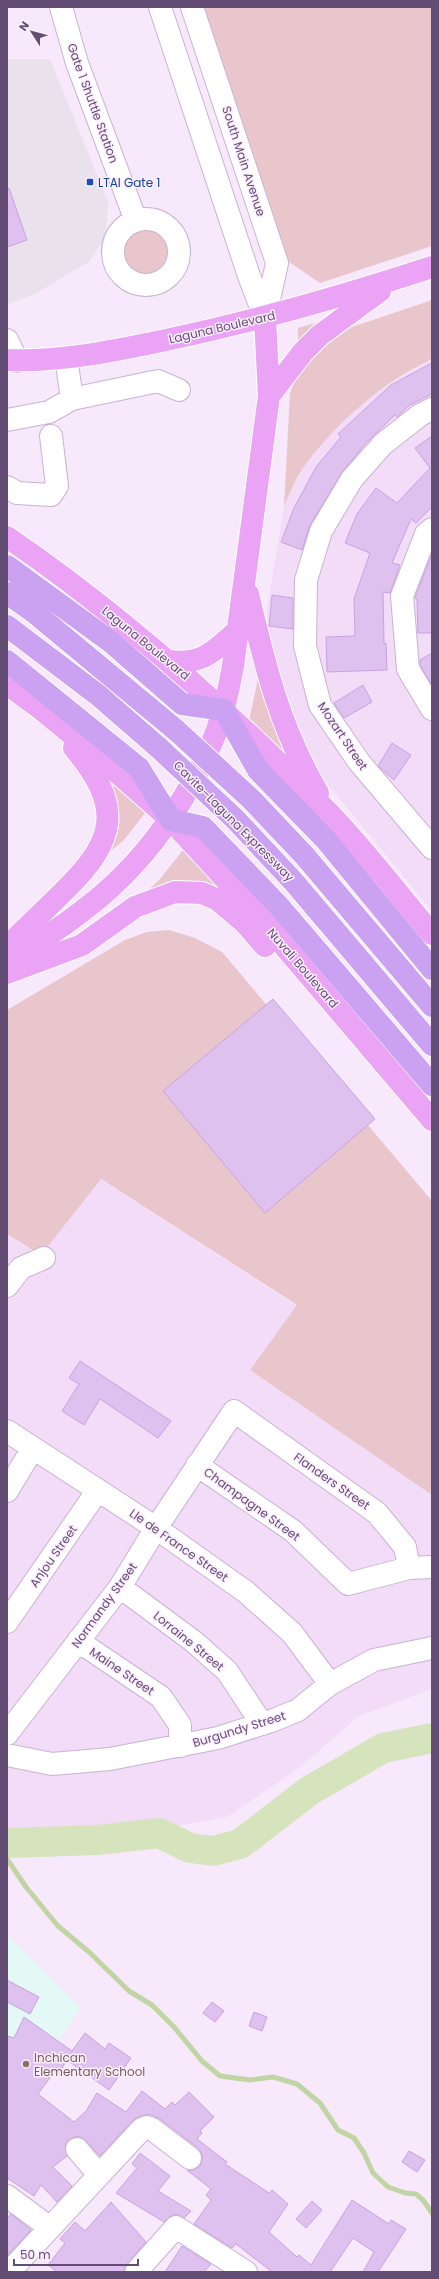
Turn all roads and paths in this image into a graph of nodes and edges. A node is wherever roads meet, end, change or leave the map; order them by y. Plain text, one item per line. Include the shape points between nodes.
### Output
1 (60, 7) edge
2 (160, 7) edge
3 (192, 7) edge
4 (136, 221) dead end
5 (432, 267) edge
6 (399, 278) junction
7 (266, 318) junction
8 (7, 340) edge
9 (66, 358) junction
10 (12, 360) edge
11 (179, 390) dead end
12 (268, 396) junction
13 (72, 399) junction
14 (432, 409) edge
15 (7, 420) edge
16 (51, 436) dead end
17 (7, 487) edge
18 (432, 529) edge
19 (7, 537) edge
20 (7, 566) edge
21 (245, 584) junction
22 (7, 594) edge
23 (7, 626) edge
24 (238, 630) junction
25 (7, 661) edge
26 (170, 661) junction
27 (7, 684) edge
28 (432, 709) edge
29 (42, 710) junction
30 (224, 710) junction
31 (329, 813) junction
32 (170, 820) junction
33 (432, 848) edge
34 (432, 934) edge
35 (7, 947) edge
36 (7, 962) edge
37 (432, 969) edge
38 (7, 972) edge
39 (432, 1006) edge
40 (352, 1025) junction
41 (432, 1045) edge
42 (432, 1085) edge
43 (432, 1120) edge
44 (44, 1258) dead end
45 (14, 1263) edge
46 (7, 1286) edge
47 (234, 1411) joint
48 (7, 1431) edge
49 (34, 1448) junction
50 (197, 1465) junction
51 (98, 1490) junction
52 (7, 1491) edge
53 (156, 1528) junction
54 (432, 1567) edge
55 (409, 1568) junction
56 (120, 1587) junction
57 (7, 1622) edge
58 (78, 1642) junction
59 (432, 1648) edge
60 (330, 1684) junction
61 (262, 1724) junction
62 (7, 1734) edge
63 (180, 1746) junction
64 (7, 1755) edge
65 (77, 2149) dead end
66 (190, 2158) dead end
67 (98, 2174) junction
68 (7, 2196) edge
69 (50, 2227) junction
70 (9, 2272) edge
71 (136, 2272) edge
72 (246, 2272) edge

1 - 4 street, Gate 1 Shuttle Station via 77,63
2 - 7 street via 249,276
3 - 7 street, South Main Avenue via 277,263
5 - 6 main road, Laguna Boulevard
6 - 7 main road, Laguna Boulevard
6 - 12 main road via 352,309 320,335
7 - 9 main road, Laguna Boulevard via 119,350
7 - 12 main road
8 - 10 street
9 - 10 main road, Laguna Boulevard
9 - 13 street
11 - 13 street via 158,381
12 - 21 main road
13 - 15 street via 49,412
14 - 33 street, Mozart Street via 420,415 378,450 352,479 321,531 306,580 305,646 320,705 359,762
16 - 17 street via 57,486 51,495 17,493
18 - 28 street via 426,534 402,596 408,669
19 - 26 main road, Laguna Boulevard via 75,586
20 - 30 highway via 111,642 182,704
21 - 24 main road
21 - 31 main road via 273,695 283,724 309,779
22 - 39 highway, Cavite–Laguna Expressway, bridge via 35,613 177,730 252,800 304,855
23 - 41 highway, Cavite–Laguna Expressway, bridge via 98,695 235,819 293,880
24 - 26 main road via 202,659 185,663
24 - 30 main road
25 - 32 highway via 139,768
26 - 30 main road, Laguna Boulevard
27 - 29 main road
29 - 32 main road
29 - 35 main road via 84,760 97,780 105,799 107,822 102,846 87,868
30 - 31 main road
30 - 32 main road via 202,763
30 - 37 highway via 258,770 326,840
31 - 34 main road
32 - 36 main road via 137,862 98,900
32 - 40 main road, Nuvali Boulevard via 251,907
32 - 42 highway via 203,827 277,904
38 - 40 main road via 82,945 135,907 150,900 175,892 202,893 225,904 293,978
40 - 43 main road, Nuvali Boulevard
44 - 45 street
45 - 46 street
47 - 50 street, Normandy Street
47 - 55 street, Flanders Street via 376,1513 406,1547
48 - 49 street, Lle de France Street
49 - 51 street, Lle de France Street
49 - 52 street
50 - 53 street, Normandy Street
50 - 55 street, Champagne Street via 293,1531 348,1584
51 - 53 street, Lle de France Street
51 - 57 street, Anjou Street
53 - 56 street, Normandy Street
53 - 60 street, Lle de France Street via 246,1592 292,1633
54 - 55 street, Champagne Street
56 - 58 street, Normandy Street
56 - 61 street, Lorraine Street via 193,1641 227,1671
58 - 62 street, Normandy Street
58 - 63 street, Maine Street via 161,1697 180,1725
59 - 60 street, Burgundy Street via 374,1660
60 - 61 street, Burgundy Street via 298,1710
61 - 63 street, Burgundy Street via 218,1738
63 - 64 street, Burgundy Street via 110,1759 52,1764
65 - 67 street
66 - 67 street via 147,2127 142,2129
67 - 69 street
68 - 69 street
69 - 70 street
71 - 72 street via 176,2227

